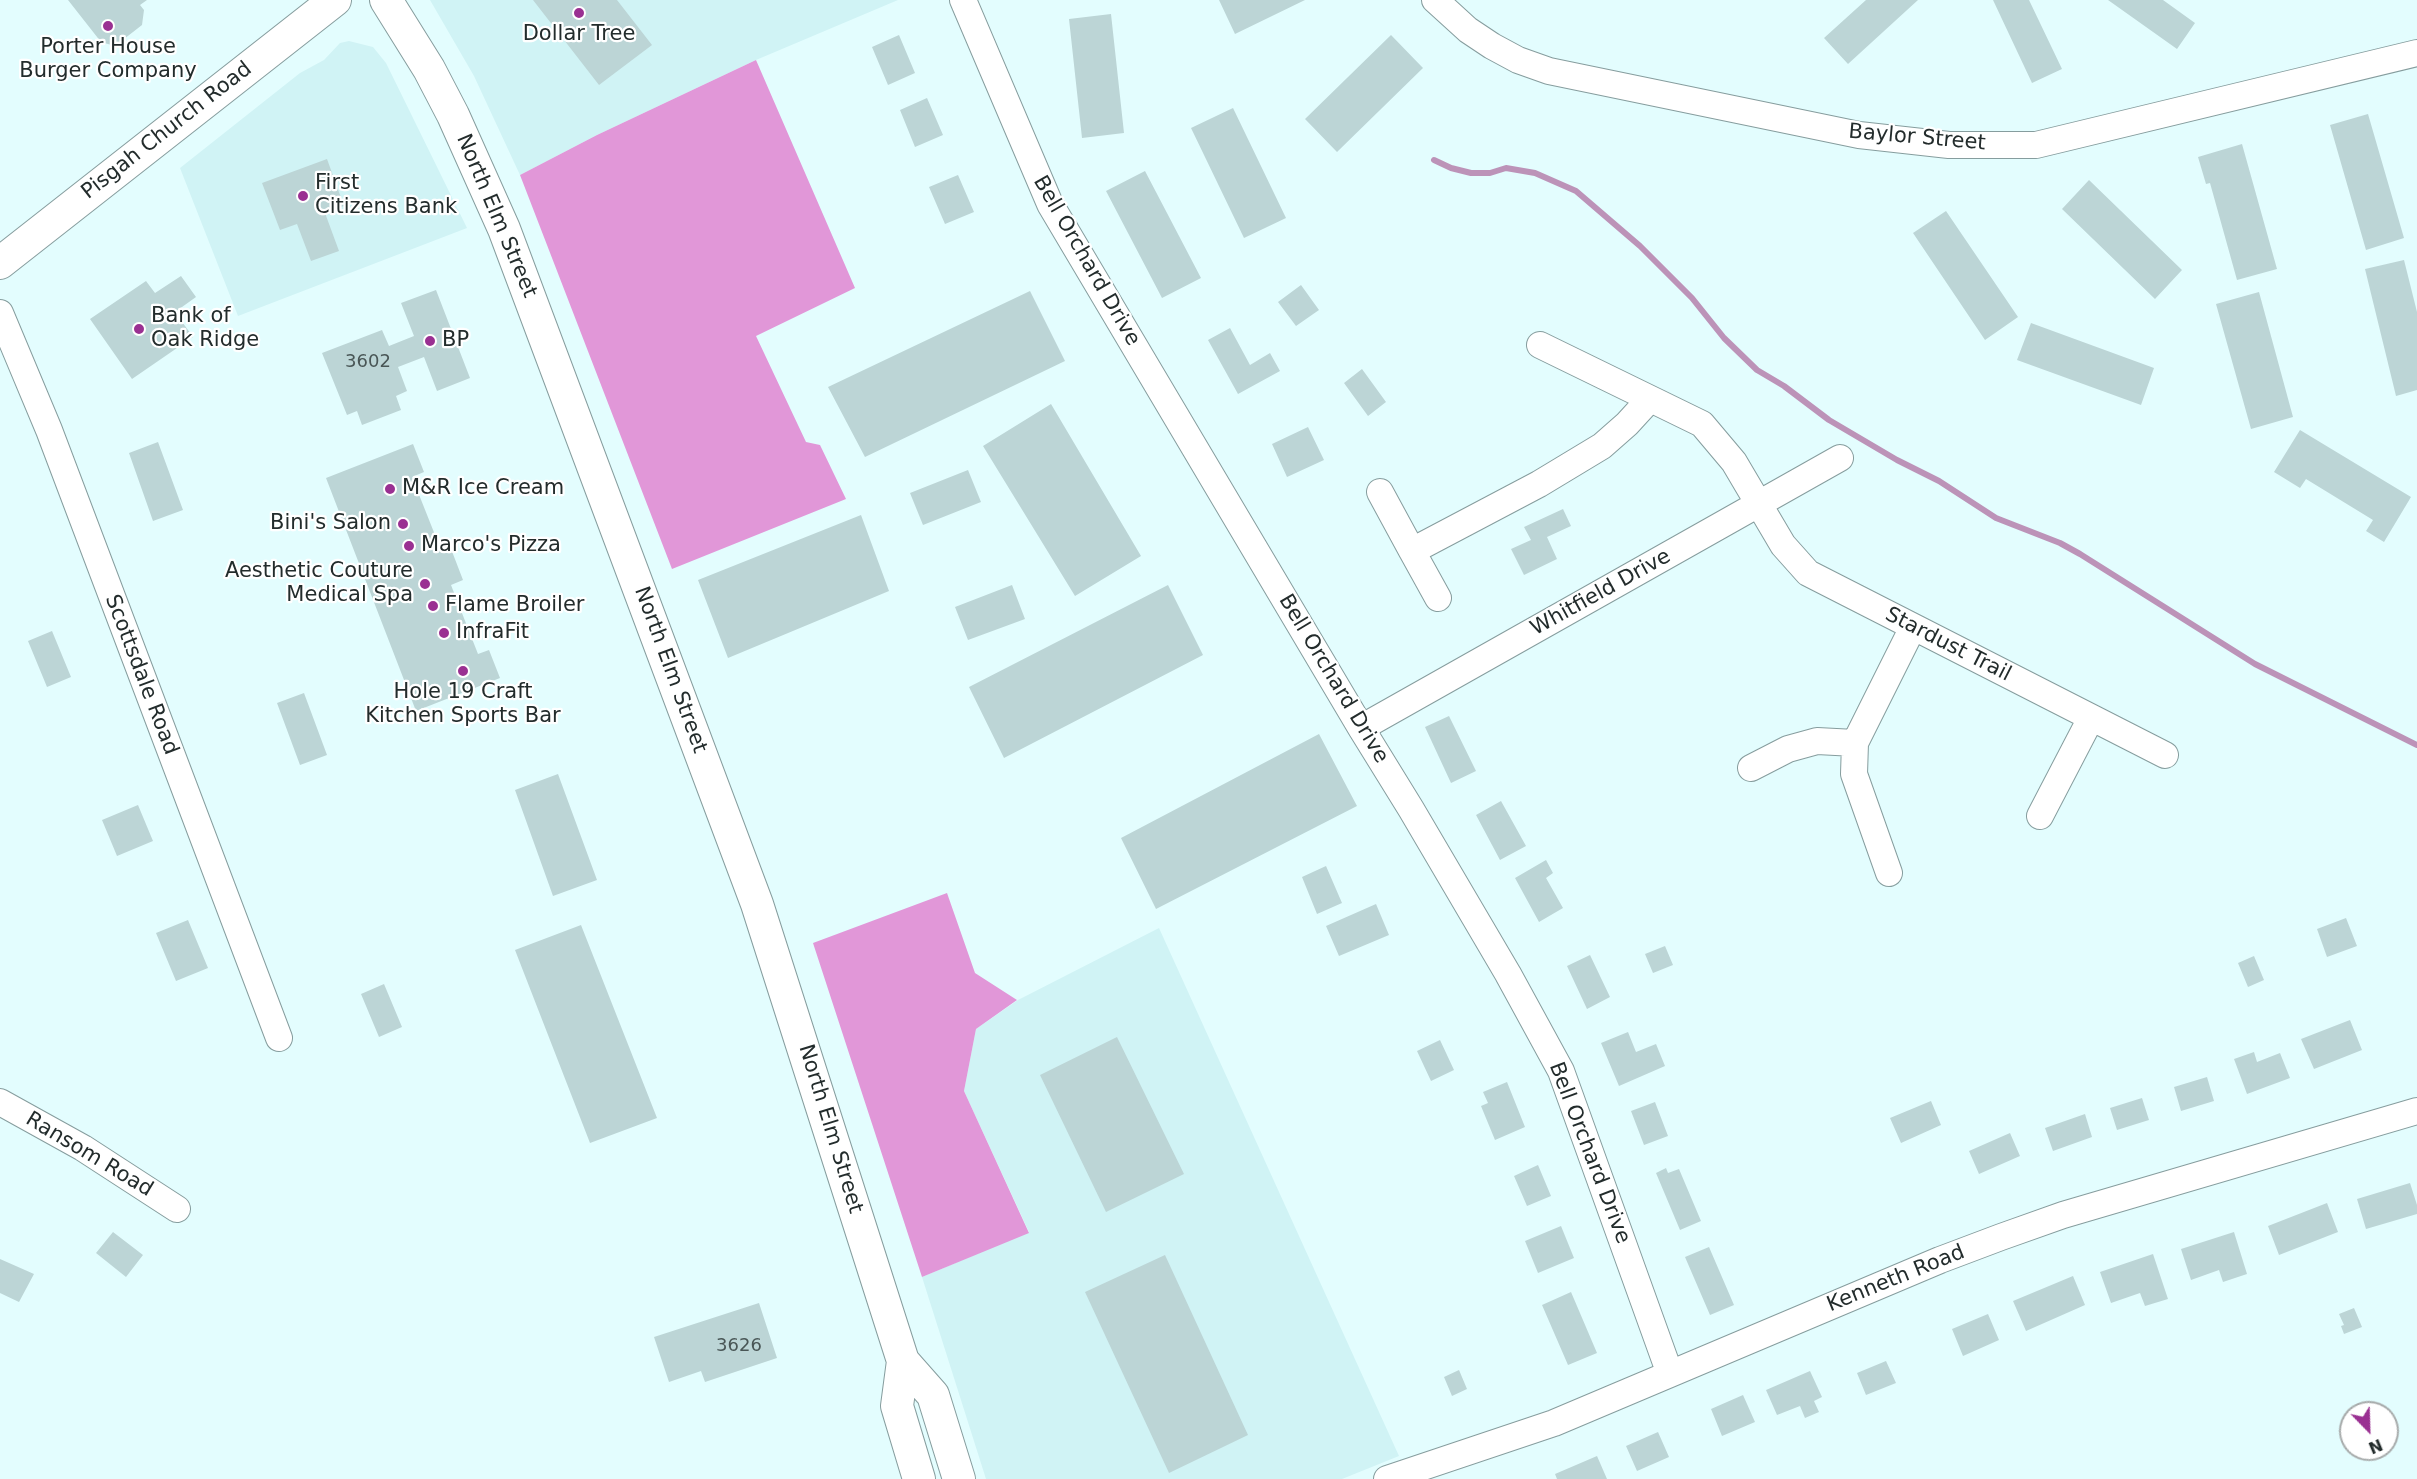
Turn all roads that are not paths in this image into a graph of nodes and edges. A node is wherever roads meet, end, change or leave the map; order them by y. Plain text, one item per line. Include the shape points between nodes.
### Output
1 (335, 0) edge
2 (386, 0) edge
3 (963, 0) edge
4 (1435, 0) edge
5 (2417, 53) edge
6 (0, 263) edge
7 (0, 313) edge
8 (1540, 345) dead end
9 (1649, 400) junction
10 (1840, 458) dead end
11 (1380, 492) dead end
12 (1759, 503) junction
13 (1412, 551) junction
14 (1438, 598) dead end
15 (1913, 627) junction
16 (2091, 717) junction
17 (1361, 728) junction
18 (1855, 743) junction
19 (2165, 755) dead end
20 (1751, 768) dead end
21 (2040, 816) dead end
22 (1889, 873) dead end
23 (279, 1038) dead end
24 (0, 1102) edge
25 (2417, 1112) edge
26 (177, 1209) dead end
27 (903, 1361) junction
28 (1670, 1374) junction
29 (920, 1479) edge
30 (959, 1479) edge
31 (1387, 1479) edge

1 - 6 main road, Pisgah Church Road
2 - 27 main road, North Elm Street via 453,115 510,244 757,904
3 - 17 street, Bell Orchard Drive via 1050,204
4 - 5 street, Baylor Street via 1492,46 1549,71 1859,135 1949,145 2036,145
7 - 23 street, Scottsdale Road via 49,430
8 - 9 street, Stardust Trail
9 - 12 street, Stardust Trail via 1702,424 1734,462
9 - 13 street via 1602,446
10 - 12 street, Whitfield Drive
11 - 13 street
12 - 15 street, Stardust Trail via 1783,545 1808,573
12 - 17 street, Whitfield Drive
13 - 14 street
15 - 16 street, Stardust Trail
15 - 18 street
16 - 19 street, Stardust Trail
16 - 21 street
17 - 28 street, Bell Orchard Drive via 1412,809 1561,1071
18 - 20 street via 1817,741 1788,749
18 - 22 street via 1854,774
24 - 26 street, Ransom Road via 83,1148
25 - 28 street, Kenneth Road via 2022,1229
27 - 29 main road, North Elm Street via 897,1406
27 - 30 main road, North Elm Street via 933,1395
28 - 31 street, Kenneth Road via 1554,1423

